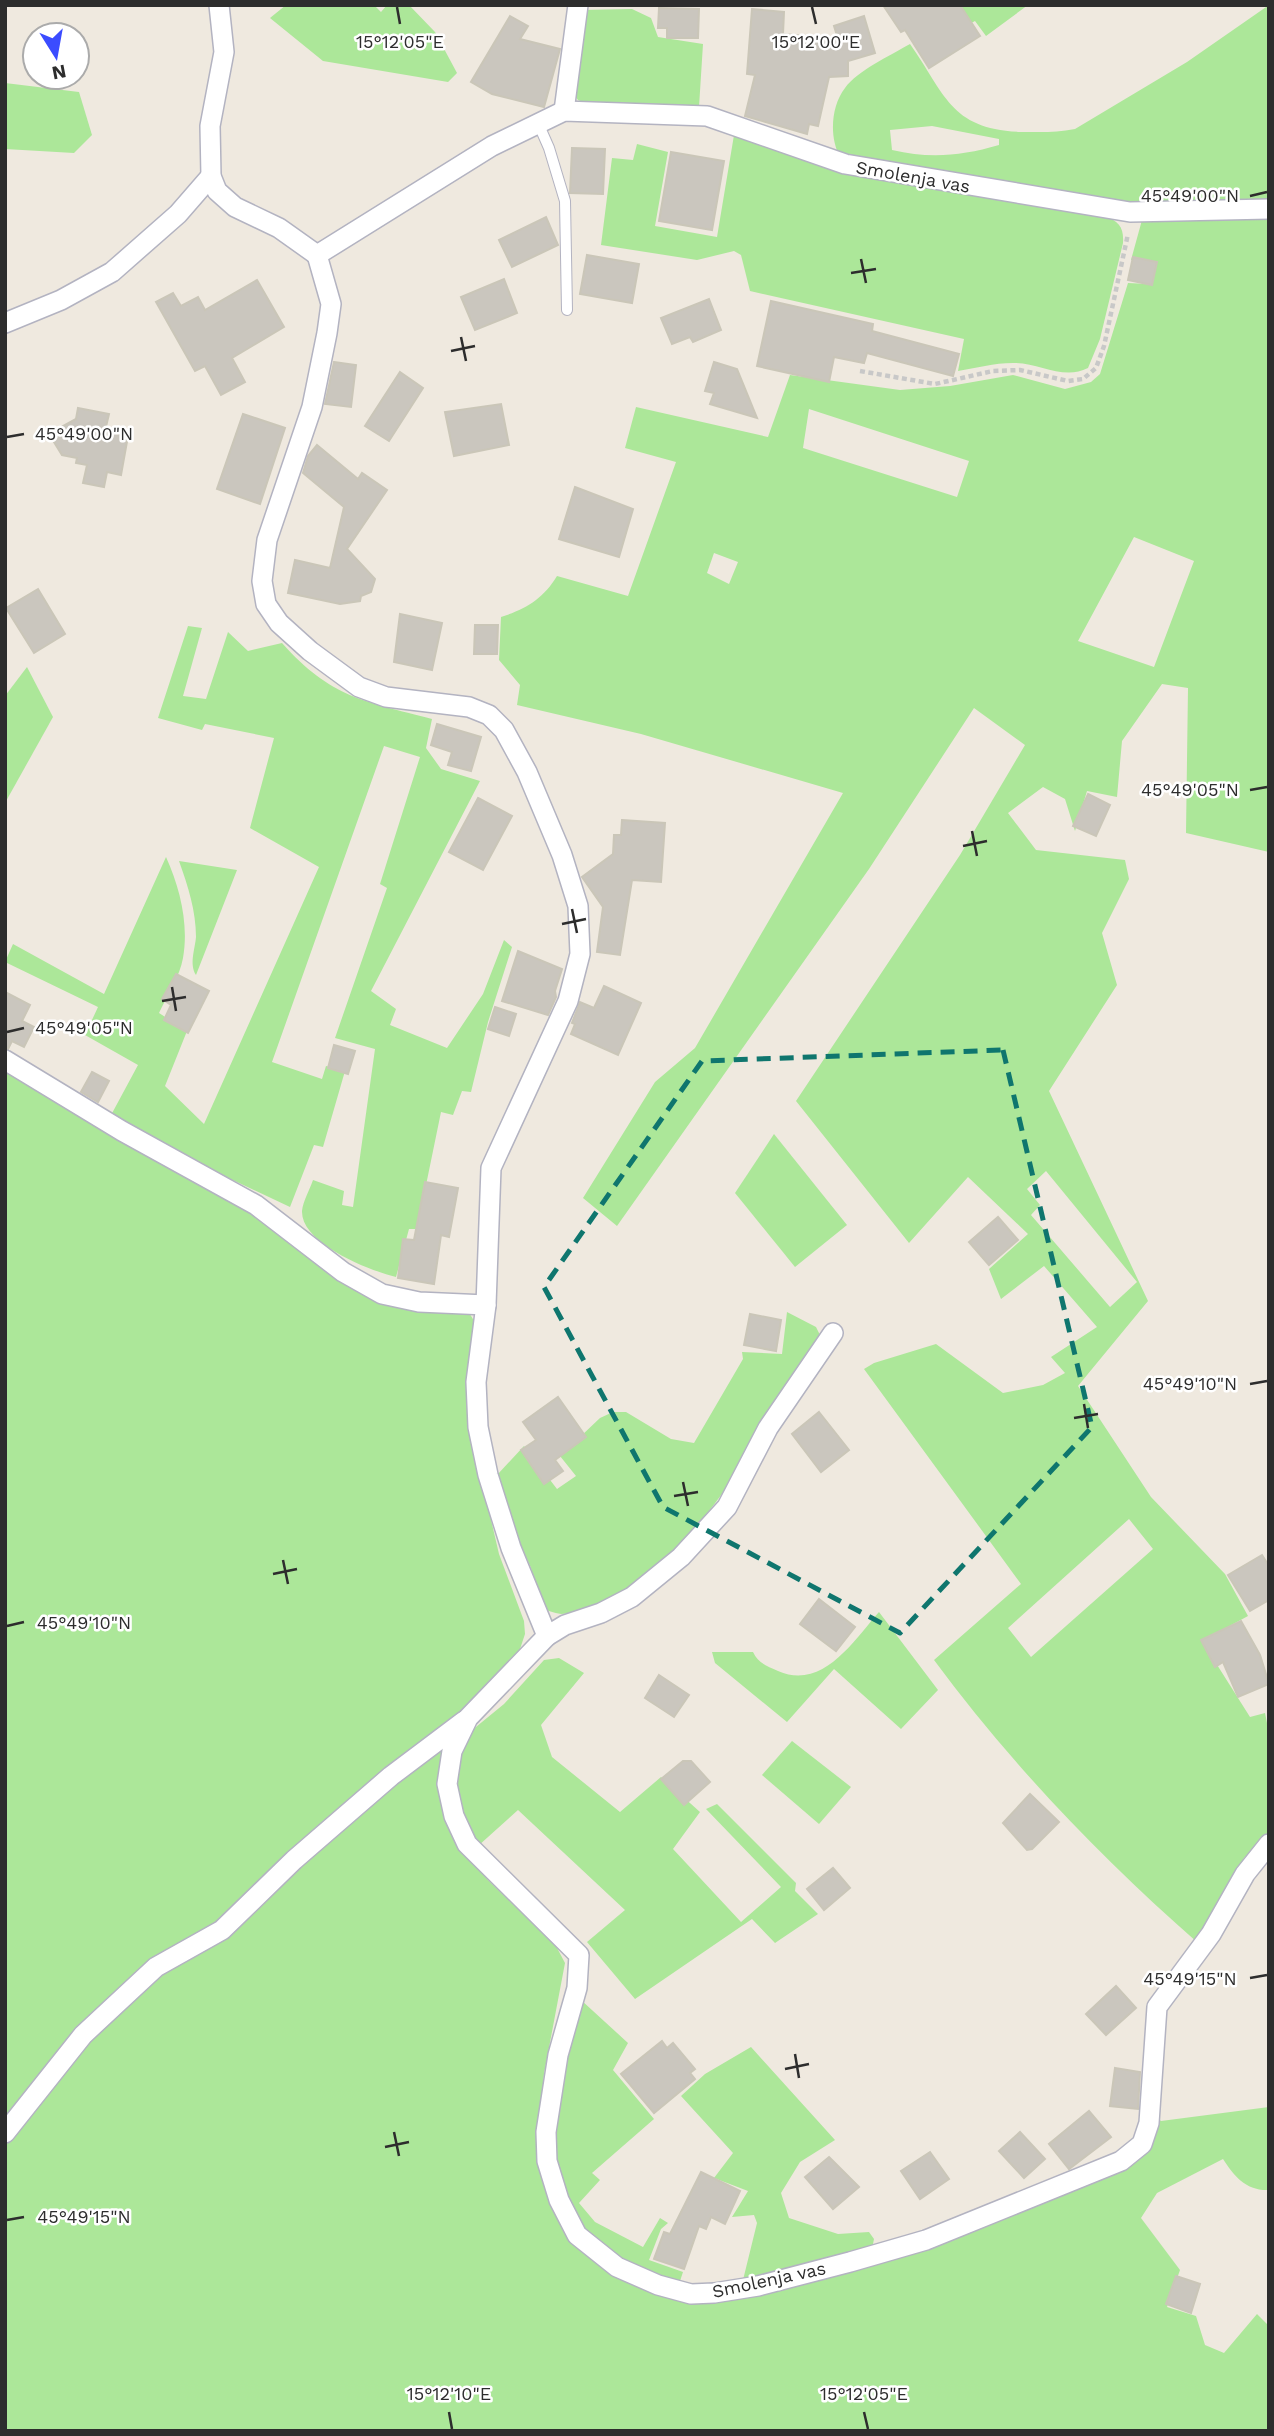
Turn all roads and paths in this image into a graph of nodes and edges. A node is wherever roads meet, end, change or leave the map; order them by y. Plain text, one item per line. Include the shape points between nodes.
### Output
1 (219, 5) edge
2 (578, 5) edge
3 (565, 111) junction
4 (538, 123) junction
5 (211, 176) junction
6 (1269, 209) edge
7 (1130, 212) junction
8 (317, 255) junction
9 (567, 310) dead end
10 (5, 323) edge
11 (860, 371) dead end
12 (5, 1060) edge
13 (486, 1305) junction
14 (833, 1333) dead end
15 (547, 1636) junction
16 (468, 1718) junction
17 (1269, 1844) edge
18 (5, 2133) edge

1 - 5 street via 224,52 210,126
2 - 3 street
3 - 4 street, Smolenja vas
3 - 7 street, Smolenja vas via 707,116 845,164
4 - 8 street, Smolenja vas via 492,146
4 - 9 lane via 565,201
5 - 8 street via 217,191 234,207 279,228
5 - 10 street via 178,214 112,272
6 - 7 street, Smolenja vas
7 - 11 path via 1104,346 1096,368 1083,379 1068,382 1007,370 935,384
8 - 13 street via 331,304 327,332 312,407 267,540 262,581 266,604 299,642 359,687 386,697 469,707 489,715 504,730 527,772 578,906 580,954 568,1001 491,1168
12 - 13 street via 256,1205 343,1272 382,1294 419,1302
13 - 15 street via 476,1382 478,1427 499,1515
14 - 15 street, Smolenja vas via 768,1429 727,1507 690,1547 632,1597
15 - 16 street, Smolenja vas
16 - 17 street, Smolenja vas via 452,1751 447,1784 467,1844 579,1955 577,1988 558,2055 546,2132 547,2161 559,2200 577,2235 594,2251 617,2267 691,2294 758,2286 926,2240 1121,2161 1142,2144 1149,2123 1157,2007
16 - 18 street via 391,1776 222,1930 156,1968 83,2035

